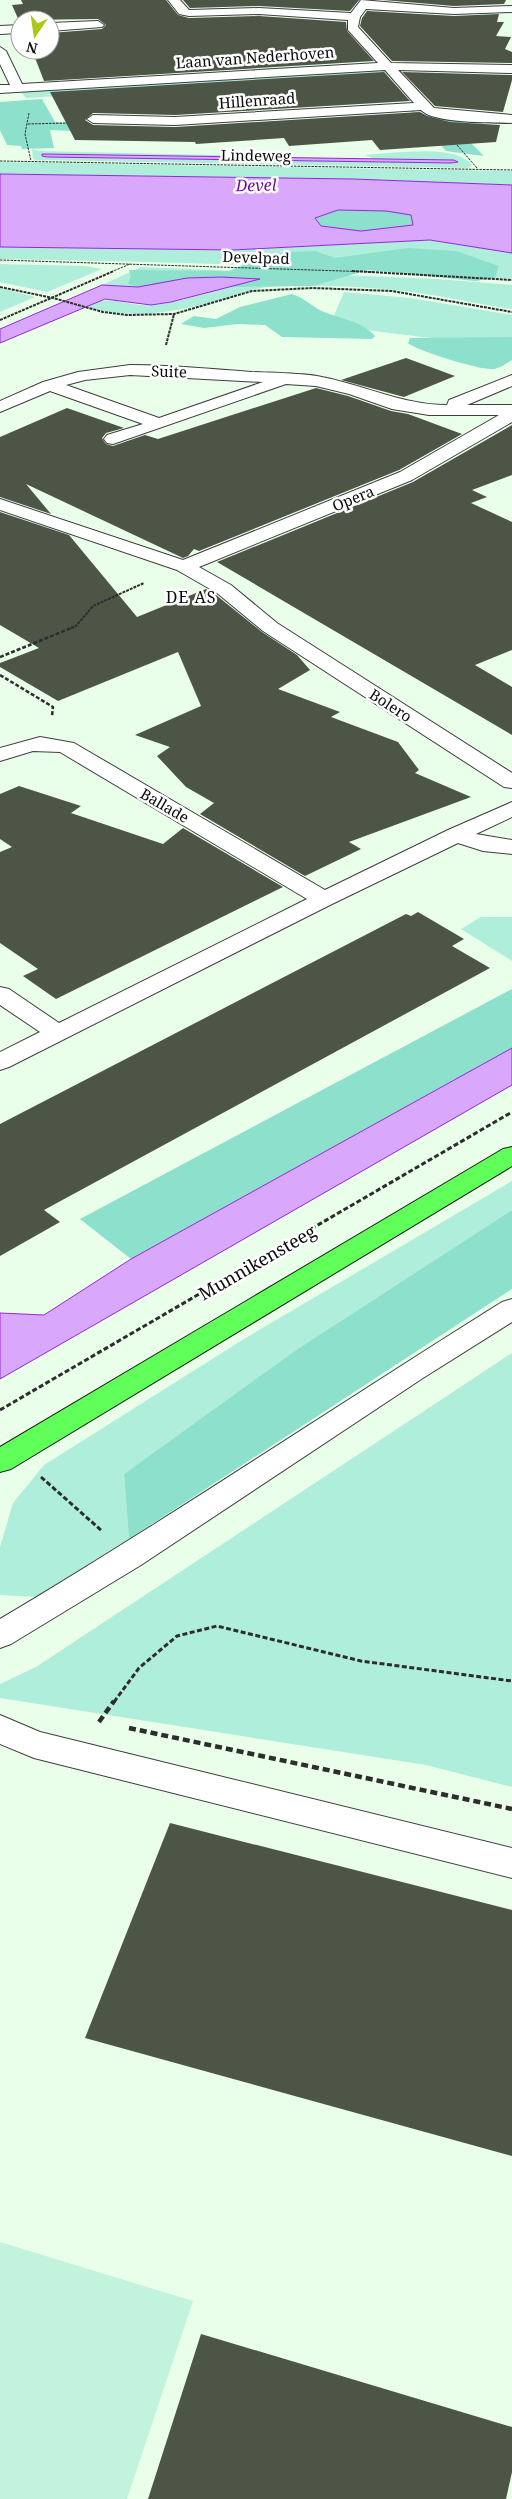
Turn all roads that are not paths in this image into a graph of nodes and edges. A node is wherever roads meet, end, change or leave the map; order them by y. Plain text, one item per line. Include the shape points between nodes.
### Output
1 (174, 0) edge
2 (365, 3) edge
3 (512, 8) edge
4 (354, 17) junction
5 (0, 18) edge
6 (98, 25) dead end
7 (60, 27) edge
8 (0, 29) edge
9 (0, 51) edge
10 (390, 66) junction
11 (512, 69) edge
12 (18, 88) junction
13 (0, 89) edge
14 (422, 106) junction
15 (93, 119) road end
16 (512, 119) edge
17 (290, 378) junction
18 (508, 382) edge
19 (49, 385) junction
20 (455, 404) dead end
21 (512, 406) edge
22 (0, 407) edge
23 (512, 410) edge
24 (158, 424) junction
25 (114, 440) dead end
26 (0, 504) edge
27 (184, 566) junction
28 (0, 755) edge
29 (512, 782) edge
30 (512, 810) edge
31 (456, 835) junction
32 (512, 847) edge
33 (324, 899) junction
34 (0, 994) edge
35 (57, 1033) junction
36 (0, 1062) edge
37 (512, 1155) edge
38 (512, 1309) edge
39 (6, 1456) edge
40 (0, 1635) edge
41 (0, 1729) edge
42 (512, 1863) edge

1 - 4 street via 183,12 189,13 260,10
2 - 3 street via 454,11
2 - 4 street
4 - 10 street via 352,28
5 - 8 street via 4,26
6 - 7 street
9 - 12 street
10 - 11 street, Laan van Nederhoven
10 - 12 street, Laan van Nederhoven
10 - 14 street
12 - 13 street, Laan van Nederhoven
14 - 15 street, Hillenraad via 176,121
14 - 16 street, Hillenraad via 437,114
17 - 19 street, Suite via 130,370
17 - 23 street, Suite via 354,390 398,405 428,410
17 - 24 street, Suite
18 - 20 street
18 - 21 street
19 - 22 street, Suite
19 - 24 street
23 - 27 street, Opera via 508,417 406,476
24 - 25 street, Suite
26 - 27 street
27 - 29 street, Bolero via 224,589 270,627
28 - 33 street, Ballade via 27,744 48,741 66,747
30 - 31 street
31 - 32 street via 483,844
31 - 33 street
33 - 35 street
34 - 35 street
35 - 36 street
37 - 39 main road, Munnikensteeg
38 - 40 street via 130,1557
41 - 42 street via 34,1744

